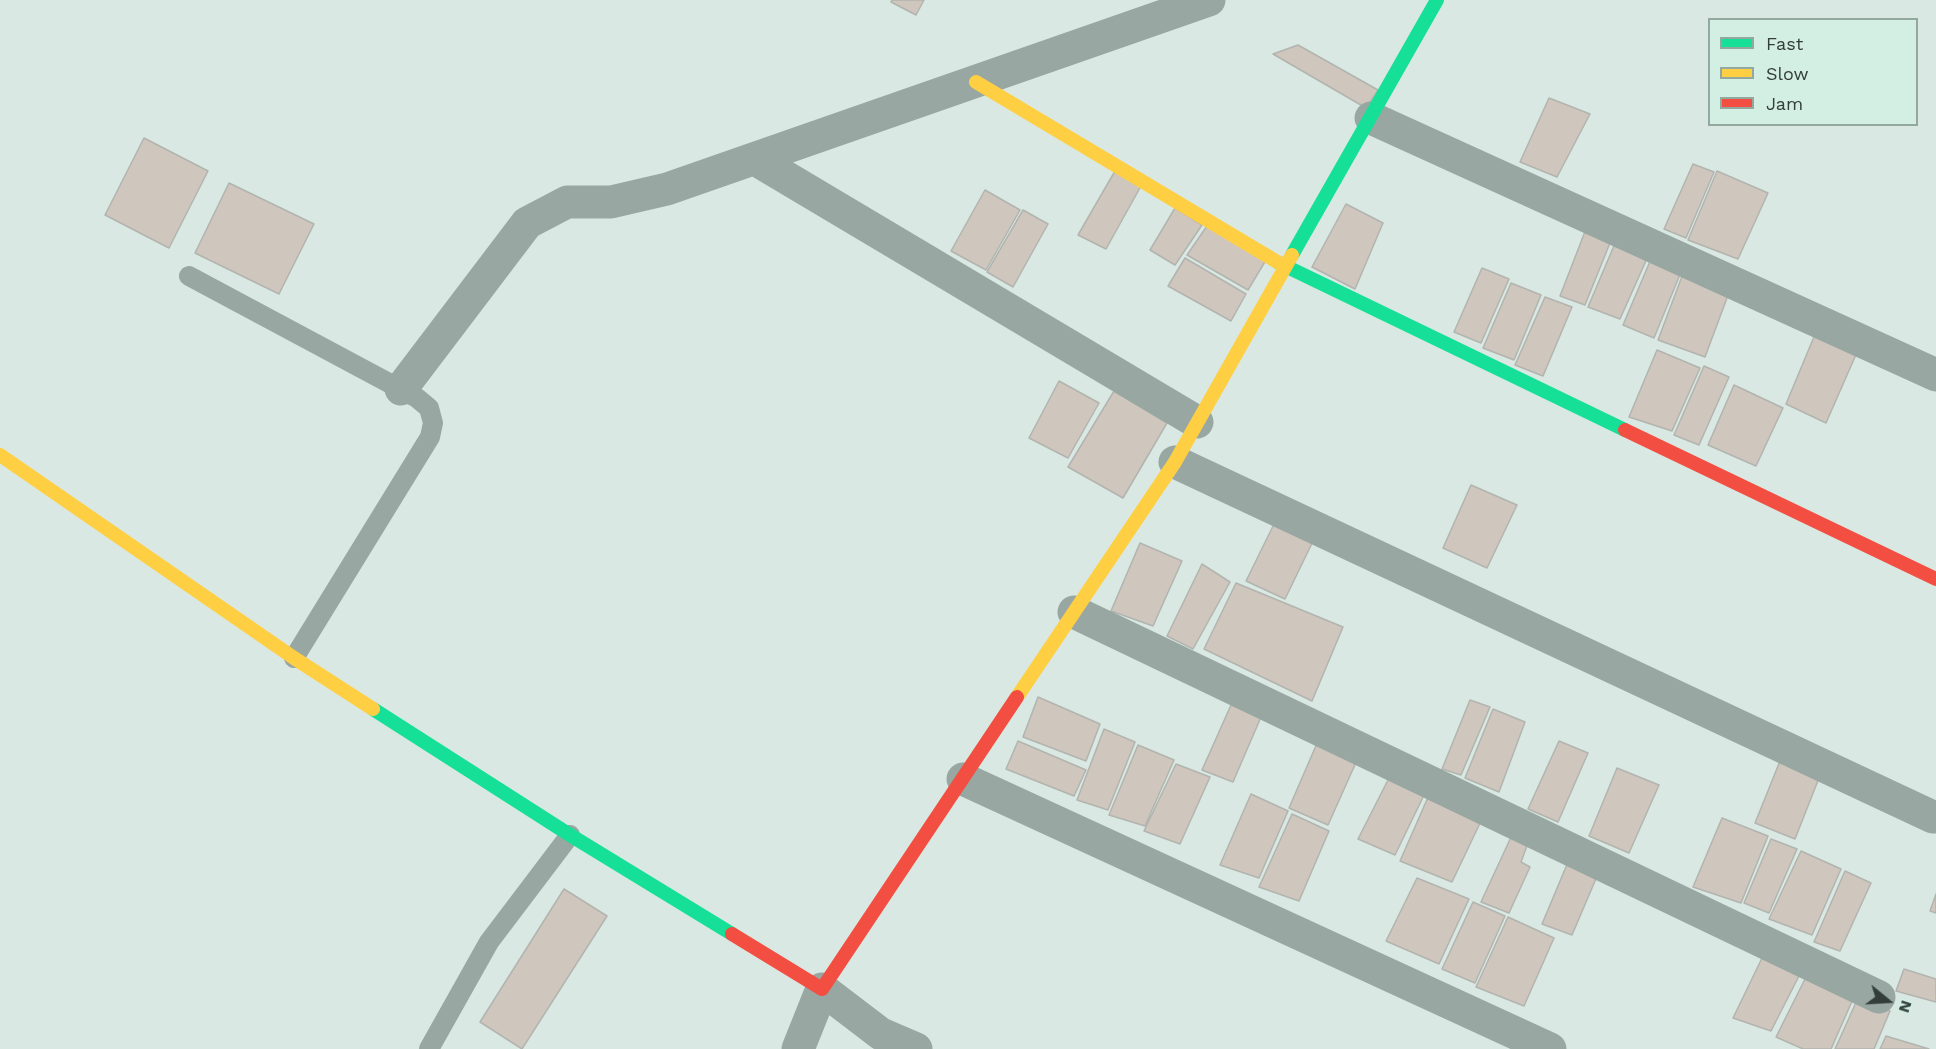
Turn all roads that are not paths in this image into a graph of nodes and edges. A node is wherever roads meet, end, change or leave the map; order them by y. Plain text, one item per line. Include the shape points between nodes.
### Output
1 (1437, 0) edge
2 (1200, 1) edge
3 (976, 82) junction
4 (1371, 118) junction
5 (755, 159) junction
6 (1285, 267) junction
7 (189, 276) dead end
8 (1936, 375) edge
9 (401, 389) junction
10 (1197, 422) junction
11 (0, 455) edge
12 (1175, 462) junction
13 (1936, 579) edge
14 (1074, 612) junction
15 (294, 658) junction
16 (963, 778) junction
17 (1933, 817) dead end
18 (570, 835) junction
19 (822, 989) junction
20 (1878, 997) dead end
21 (429, 1049) edge
22 (798, 1049) edge
23 (916, 1049) edge
24 (1550, 1049) edge

1 - 4 street
2 - 3 street
3 - 5 street
3 - 6 street
4 - 6 street
4 - 8 street
5 - 9 street via 667,189 611,202 567,202 527,223
5 - 10 street
6 - 10 street
6 - 13 street
7 - 9 lane
9 - 15 lane via 429,408 434,423 430,437
10 - 12 street
11 - 15 street
12 - 14 street
12 - 17 street
14 - 16 street
14 - 20 street
15 - 18 street
16 - 19 street
16 - 24 street
18 - 19 street
18 - 21 lane via 489,942
19 - 22 street
19 - 23 street via 881,1034

